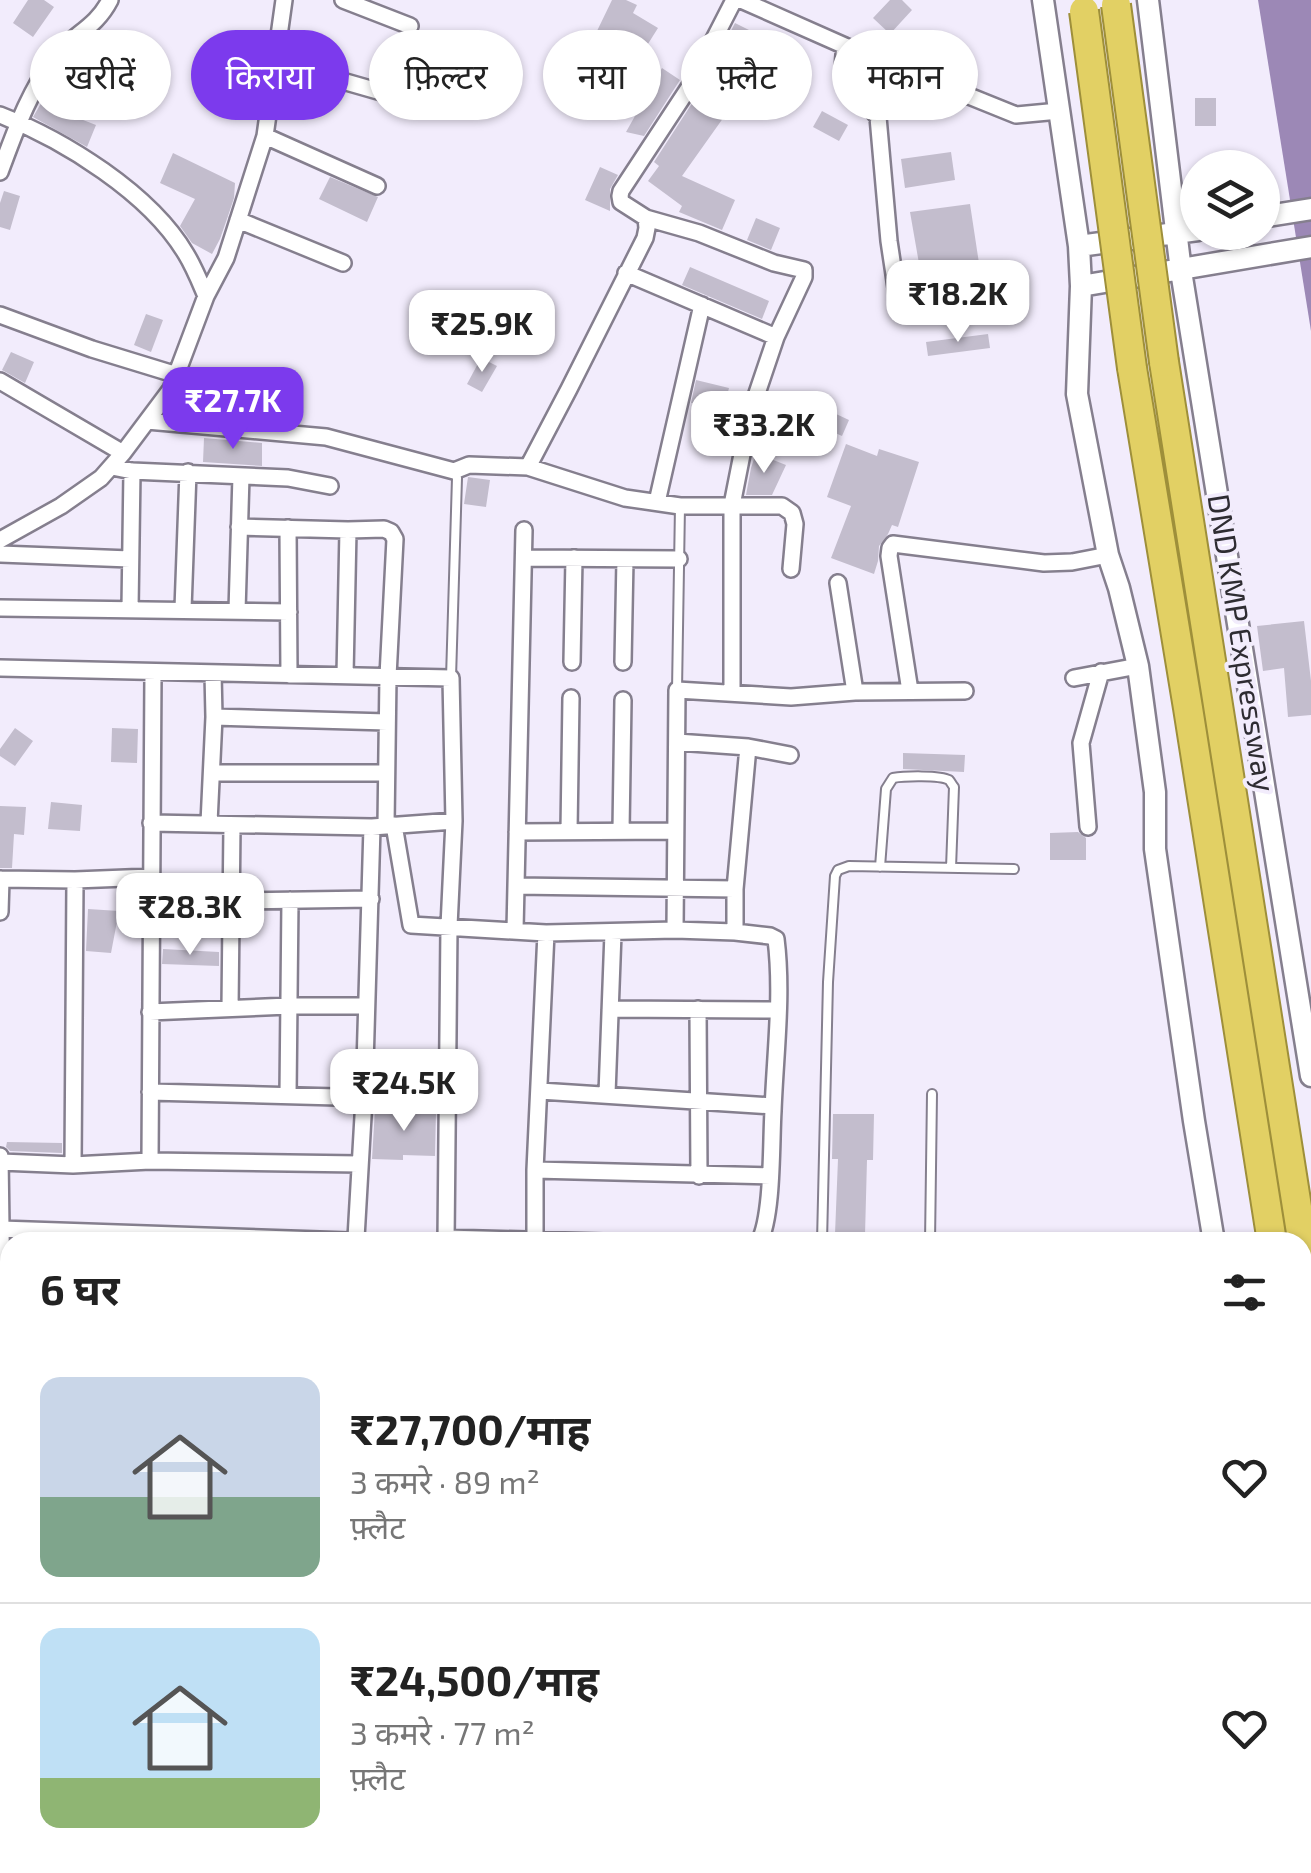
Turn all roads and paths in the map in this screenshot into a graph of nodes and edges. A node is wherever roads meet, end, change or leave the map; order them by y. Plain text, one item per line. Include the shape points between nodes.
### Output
1 (110, 0) edge
2 (284, 0) edge
3 (343, 0) edge
4 (737, 0) edge
5 (1043, 0) edge
6 (1148, 0) edge
7 (1115, 3) edge
8 (1084, 5) edge
9 (410, 26) dead end
10 (280, 30) edge
11 (832, 40) edge
12 (978, 100) edge
13 (1060, 111) junction
14 (0, 115) edge
15 (267, 120) edge
16 (879, 120) edge
17 (18, 122) junction
18 (265, 136) junction
19 (0, 172) edge
20 (377, 186) dead end
21 (1311, 209) edge
22 (1280, 215) edge
23 (646, 218) junction
24 (238, 220) junction
25 (1180, 233) edge
26 (1176, 234) junction
27 (1079, 246) junction
28 (1311, 247) edge
29 (343, 263) dead end
30 (1181, 271) junction
31 (626, 273) junction
32 (1081, 286) junction
33 (206, 296) junction
34 (898, 301) dead end
35 (702, 306) junction
36 (0, 315) edge
37 (776, 337) junction
38 (177, 375) junction
39 (0, 381) edge
40 (147, 421) junction
41 (123, 453) junction
42 (112, 467) junction
43 (528, 467) junction
44 (454, 470) junction
45 (132, 471) junction
46 (188, 472) junction
47 (241, 476) junction
48 (330, 486) dead end
49 (657, 502) junction
50 (732, 505) junction
51 (680, 506) junction
52 (239, 527) junction
53 (288, 528) junction
54 (348, 530) junction
55 (524, 530) dead end
56 (0, 540) edge
57 (0, 554) edge
58 (1108, 555) junction
59 (524, 558) junction
60 (574, 558) junction
61 (130, 559) junction
62 (625, 559) junction
63 (679, 559) junction
64 (791, 569) dead end
65 (838, 583) dead end
66 (0, 608) edge
67 (130, 609) junction
68 (183, 609) junction
69 (237, 610) junction
70 (289, 612) junction
71 (572, 662) dead end
72 (623, 662) dead end
73 (1138, 666) junction
74 (0, 668) edge
75 (152, 672) junction
76 (1101, 672) junction
77 (214, 673) junction
78 (289, 675) junction
79 (345, 675) junction
80 (388, 676) junction
81 (451, 678) junction
82 (1074, 678) dead end
83 (677, 690) junction
84 (910, 691) junction
85 (965, 691) dead end
86 (855, 692) junction
87 (732, 694) junction
88 (571, 698) dead end
89 (623, 700) dead end
90 (214, 717) junction
91 (387, 722) junction
92 (678, 742) junction
93 (748, 748) junction
94 (790, 754) dead end
95 (212, 773) junction
96 (386, 773) junction
97 (454, 821) junction
98 (151, 823) junction
99 (208, 824) junction
100 (232, 825) junction
101 (384, 825) junction
102 (1088, 827) dead end
103 (621, 831) junction
104 (674, 831) junction
105 (517, 832) junction
106 (569, 832) junction
107 (880, 867) junction
108 (951, 868) junction
109 (1014, 869) dead end
110 (151, 877) junction
111 (1, 879) edge
112 (75, 880) junction
113 (516, 886) junction
114 (674, 889) junction
115 (735, 889) junction
116 (290, 900) junction
117 (371, 900) junction
118 (232, 901) junction
119 (0, 912) edge
120 (449, 926) junction
121 (515, 930) junction
122 (675, 930) junction
123 (736, 932) junction
124 (546, 933) junction
125 (614, 933) junction
126 (288, 1006) junction
127 (366, 1006) junction
128 (230, 1008) junction
129 (610, 1009) junction
130 (698, 1009) junction
131 (778, 1010) junction
132 (150, 1012) junction
133 (1311, 1076) edge
134 (540, 1091) junction
135 (150, 1092) junction
136 (607, 1094) junction
137 (932, 1094) dead end
138 (288, 1095) junction
139 (364, 1099) junction
140 (447, 1100) junction
141 (698, 1102) junction
142 (773, 1106) junction
143 (0, 1152) edge
144 (150, 1161) junction
145 (1, 1162) edge
146 (359, 1164) junction
147 (74, 1165) junction
148 (535, 1170) junction
149 (699, 1176) junction
150 (770, 1176) junction
151 (1, 1229) edge
152 (88, 1232) edge
153 (358, 1232) edge
154 (446, 1232) edge
155 (535, 1232) edge
156 (763, 1232) edge
157 (822, 1232) edge
158 (930, 1232) edge
159 (1212, 1232) edge
160 (1270, 1232) edge
161 (1301, 1232) edge

1 - 17 street via 95,24 56,56
2 - 10 street
3 - 9 street
4 - 11 street
4 - 23 street via 621,191 622,202
5 - 13 street
6 - 26 street
7 - 161 highway, DND KMP Expressway, bridge via 1164,362
8 - 160 highway, DND KMP Expressway, bridge via 1132,368
12 - 13 street via 1016,115
13 - 27 street
14 - 17 street
15 - 18 street
16 - 34 street
17 - 19 street
17 - 33 street via 87,159 138,199 180,244
18 - 20 street
18 - 24 street
21 - 22 street
23 - 31 street via 645,238
23 - 37 street via 804,270
24 - 29 street
24 - 33 street
25 - 26 street
26 - 27 street
26 - 30 street
27 - 32 street
28 - 30 street
30 - 32 street
30 - 133 street
31 - 35 street
31 - 43 street
32 - 58 street via 1077,394
33 - 38 street
35 - 37 street
35 - 49 street
36 - 38 street
37 - 50 street
38 - 40 street
39 - 41 street
40 - 41 street
40 - 44 street via 326,436
41 - 42 street
42 - 45 street
42 - 56 street
43 - 44 street
43 - 49 street
44 - 81 lane
45 - 46 street
45 - 61 street
46 - 47 street
46 - 68 street
47 - 48 street
47 - 52 street
49 - 51 street
50 - 51 street
50 - 64 street via 792,512
50 - 87 street
51 - 63 lane
52 - 53 street
52 - 69 street
53 - 54 street
53 - 70 street
54 - 79 street
54 - 80 street via 384,529 394,539
55 - 59 street
57 - 61 street
58 - 73 street
58 - 84 street via 1044,563 894,544 889,556
59 - 60 street
59 - 105 street
60 - 62 street
60 - 71 street
61 - 67 street
62 - 63 street
62 - 72 street
63 - 83 lane
65 - 86 street
66 - 67 street
67 - 68 street
68 - 69 street
69 - 70 street
70 - 78 street
73 - 76 street
73 - 159 street via 1155,792 1155,849
74 - 75 street
75 - 77 street
75 - 98 street
76 - 82 street
76 - 102 street via 1081,743
77 - 78 street
77 - 90 street
78 - 79 street
79 - 80 street
80 - 81 street
80 - 91 street
81 - 97 street
83 - 87 street
83 - 92 street
84 - 85 street
84 - 86 street
86 - 87 street
88 - 106 street
89 - 103 street
90 - 91 street
90 - 95 street
91 - 96 street
92 - 93 street
92 - 104 street
93 - 94 street
93 - 115 street
95 - 96 street
95 - 99 street
96 - 101 street
97 - 101 street
97 - 120 street
98 - 99 street
98 - 110 street
99 - 100 street
100 - 101 street
100 - 118 street
101 - 117 street
101 - 120 street via 411,925
103 - 104 street
103 - 106 street
104 - 114 street
105 - 106 street
105 - 113 street
107 - 108 lane
107 - 108 lane via 886,789 901,776 944,778 954,788
107 - 157 lane via 838,870 833,885
108 - 109 lane
110 - 112 street
110 - 132 street
111 - 112 street
111 - 119 street
112 - 147 street
113 - 114 street
113 - 121 street
114 - 115 street
114 - 122 street
115 - 123 street
116 - 117 street
116 - 118 street
116 - 126 street
117 - 127 street
118 - 128 street
120 - 121 street
120 - 140 street
121 - 124 street
122 - 123 street
122 - 125 street
123 - 131 street via 776,939
124 - 125 street
124 - 134 street
125 - 129 street
126 - 127 street
126 - 128 street
126 - 138 street
127 - 139 street
128 - 132 street
129 - 130 street
129 - 136 street
130 - 131 street
130 - 141 street
131 - 142 street
132 - 135 street
134 - 136 street
134 - 148 street
135 - 138 street
135 - 144 street
136 - 141 street
137 - 158 lane
138 - 139 street
139 - 140 street
139 - 146 street
140 - 154 street
141 - 142 street
141 - 149 street
142 - 150 street
143 - 145 street
144 - 146 street
144 - 147 street
145 - 147 street
145 - 151 street
146 - 153 street
148 - 149 street
148 - 155 street
149 - 150 street
150 - 156 street
151 - 152 street

